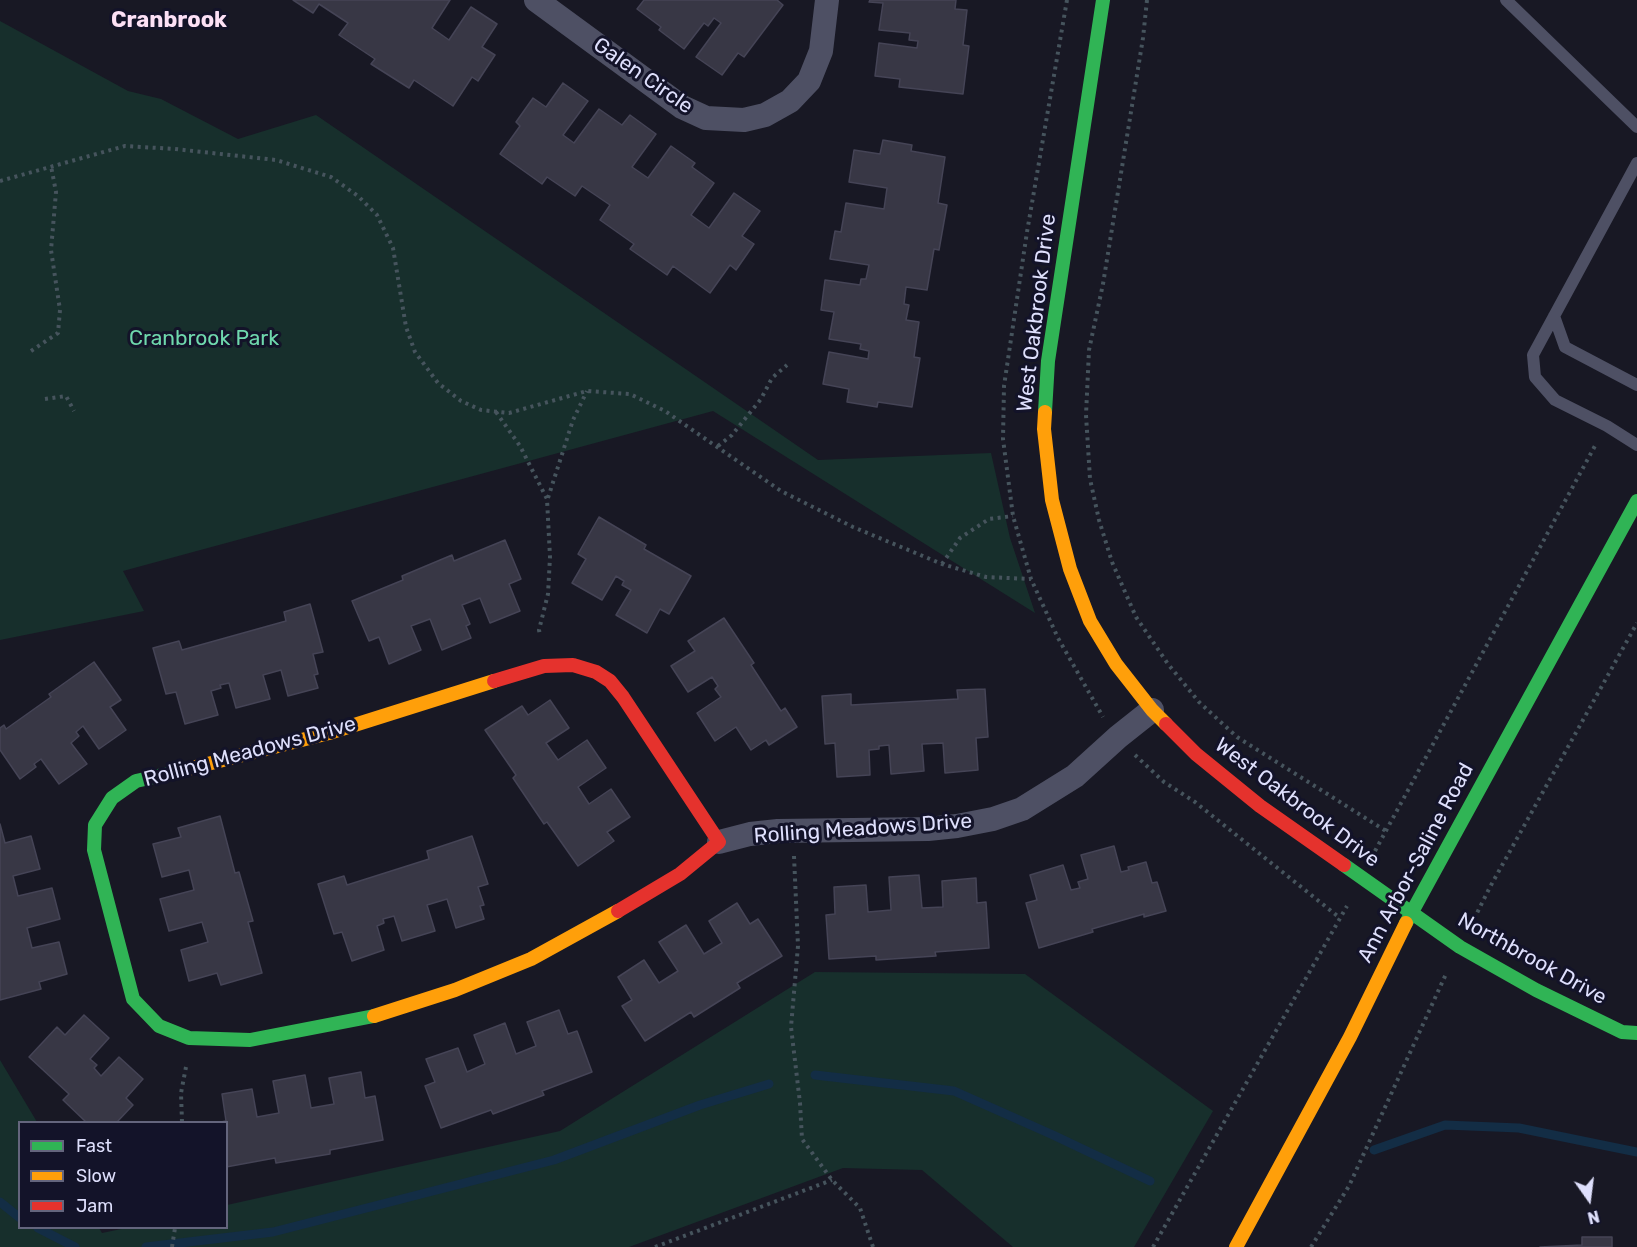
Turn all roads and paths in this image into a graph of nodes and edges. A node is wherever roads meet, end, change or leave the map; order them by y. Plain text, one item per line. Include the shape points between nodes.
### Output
1 (536, 0) edge
2 (827, 0) edge
3 (1103, 0) edge
4 (1147, 0) edge
5 (1506, 0) edge
6 (1637, 127) edge
7 (1637, 163) edge
8 (51, 166) junction
9 (0, 181) edge
10 (1554, 316) junction
11 (31, 351) dead end
12 (787, 364) dead end
13 (1637, 385) edge
14 (587, 391) junction
15 (45, 399) dead end
16 (74, 411) dead end
17 (496, 412) junction
18 (1597, 442) dead end
19 (1637, 445) edge
20 (718, 446) junction
21 (547, 499) junction
22 (1637, 501) edge
23 (1013, 516) dead end
24 (942, 564) junction
25 (1031, 579) dead end
26 (1637, 622) edge
27 (544, 666) junction
28 (1152, 710) junction
29 (1139, 759) dead end
30 (793, 831) junction
31 (1386, 831) junction
32 (1383, 837) dead end
33 (719, 842) junction
34 (1348, 904) dead end
35 (1479, 910) dead end
36 (1411, 913) junction
37 (1340, 918) junction
38 (1446, 974) dead end
39 (1637, 1033) edge
40 (187, 1057) dead end
41 (182, 1121) edge
42 (832, 1180) junction
43 (175, 1229) edge
44 (172, 1247) edge
45 (655, 1247) edge
46 (873, 1247) edge
47 (1153, 1247) edge
48 (1236, 1247) edge
49 (1311, 1247) edge

1 - 2 street, Galen Circle via 682,107 706,118 744,120 765,115 790,101 809,81 821,51
3 - 28 street, West Oakbrook Drive via 1048,361 1044,429 1052,500 1070,569 1090,621 1116,664
4 - 31 path via 1117,201 1089,350 1086,416 1090,479 1099,520 1136,617 1198,702 1237,737
5 - 6 lane
7 - 10 lane
8 - 9 path
8 - 11 path via 56,192 51,250 60,310 58,333
8 - 17 path via 125,146 276,160 331,177 377,215 393,248 406,327 415,352 438,383 461,401
10 - 13 lane via 1565,347
10 - 19 lane via 1533,355 1535,376 1555,400
12 - 20 path via 772,378 761,399 732,435
14 - 17 path via 508,413
14 - 20 path via 630,394 665,411
14 - 21 path via 573,420
15 - 16 path via 66,396
17 - 21 path via 520,446
18 - 31 path
20 - 24 path via 781,491 853,527
21 - 27 path via 548,594 539,630
22 - 36 street, Ann Arbor-Saline Road
23 - 24 path via 989,519 960,538
24 - 25 path via 986,577
26 - 35 path
27 - 33 street, Rolling Meadows Drive via 573,665 610,681
27 - 33 street, Rolling Meadows Drive via 329,733 136,781 112,798 95,825 94,850 133,999 159,1026 189,1038 209,1040 250,1040 373,1016 455,990 531,959 680,874
28 - 30 street, Rolling Meadows Drive via 1075,776 1022,809 993,819 928,829
28 - 36 street, West Oakbrook Drive via 1196,754 1260,806
29 - 37 path
30 - 33 street, Rolling Meadows Drive via 750,834
30 - 42 path via 798,946 791,1027 802,1139
31 - 32 path
34 - 37 path
36 - 39 street, Northbrook Drive via 1460,947 1536,990 1622,1032
36 - 48 street, Ann Arbor-Saline Road via 1350,1037
37 - 47 path
38 - 49 path via 1349,1186
40 - 41 path via 181,1093
42 - 45 path
42 - 46 path via 860,1208
43 - 44 path

